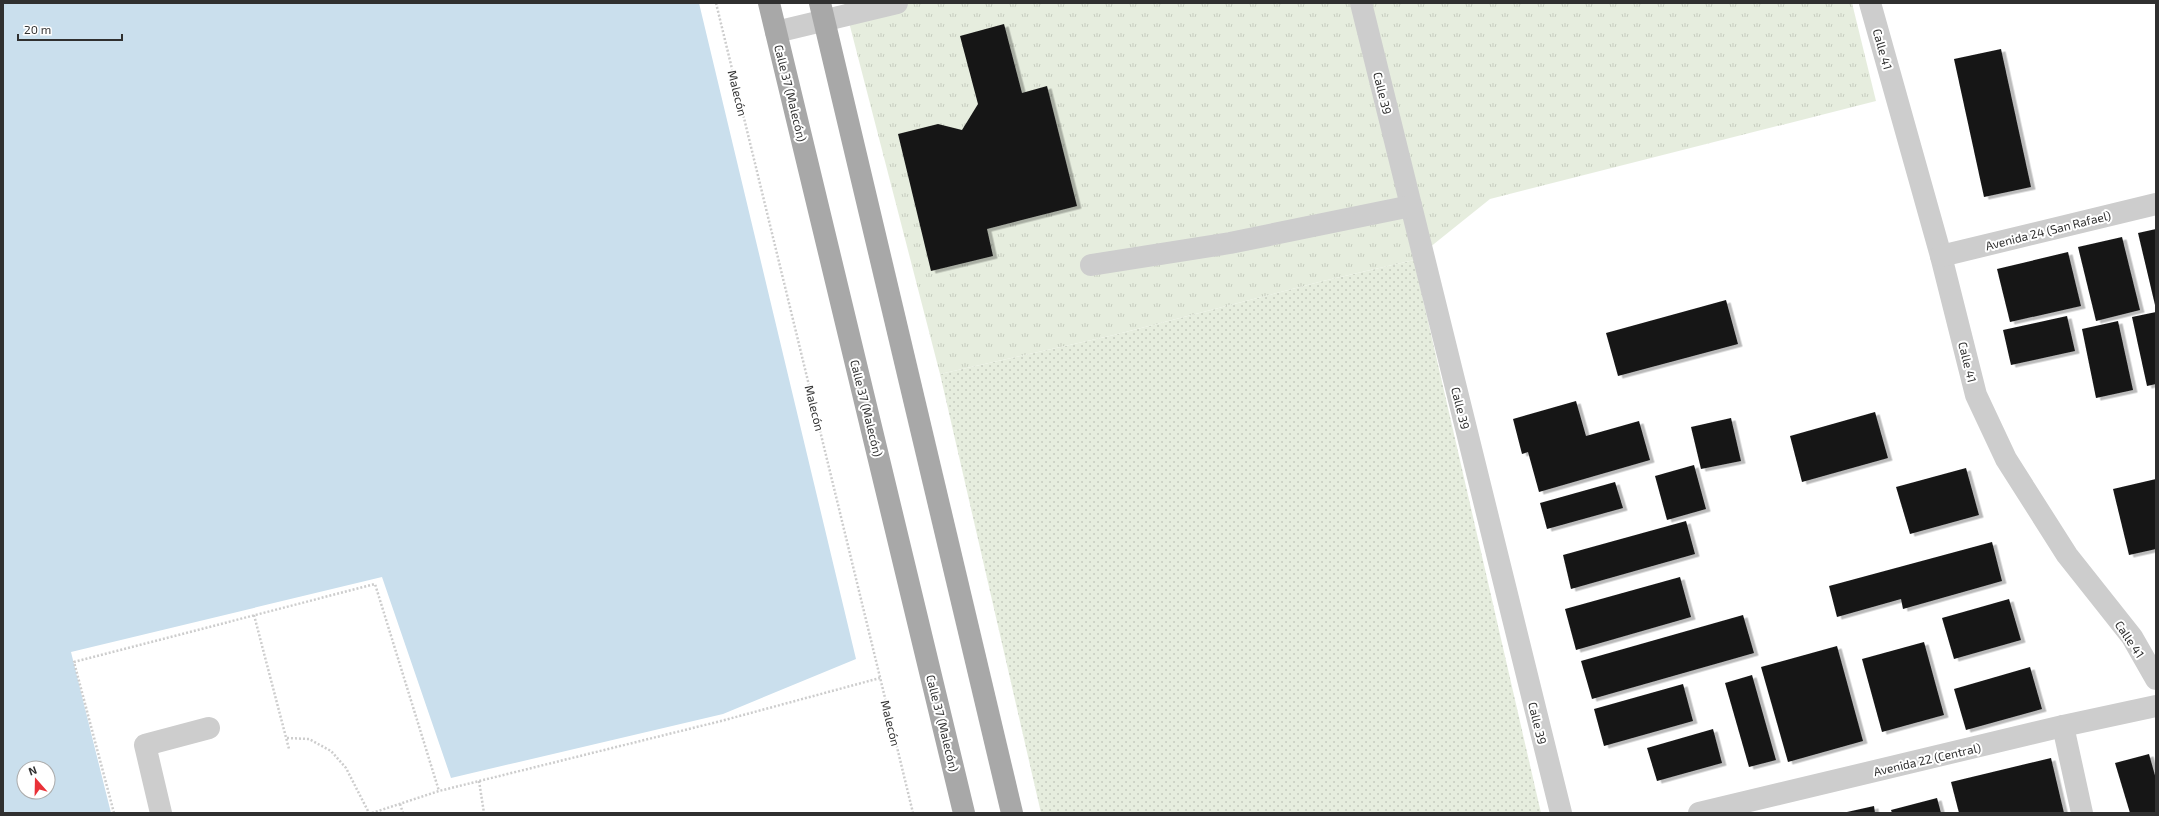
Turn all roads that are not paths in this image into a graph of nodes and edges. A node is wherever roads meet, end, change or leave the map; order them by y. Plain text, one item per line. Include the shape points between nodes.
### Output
1 (769, 3) edge
2 (897, 3) edge
3 (1361, 3) edge
4 (1870, 3) edge
5 (822, 12) edge
6 (776, 32) junction
7 (2156, 204) edge
8 (1411, 206) junction
9 (1941, 256) junction
10 (1091, 265) dead end
11 (2156, 679) edge
12 (2156, 706) edge
13 (2064, 726) junction
14 (209, 728) dead end
15 (161, 813) edge
16 (964, 813) edge
17 (1012, 813) edge
18 (1561, 813) edge
19 (1699, 813) edge
20 (2082, 813) edge

1 - 6 main road, Calle 37 (Malecón)
2 - 5 street
3 - 8 street, Calle 39
4 - 9 street, Calle 41
5 - 6 street
5 - 17 main road
6 - 16 main road, Calle 37 (Malecón)
7 - 9 street, Avenida 24 (San Rafael)
8 - 10 street via 1230,243
8 - 18 street, Calle 39
9 - 11 street, Calle 41 via 1976,395 2006,459 2067,555 2132,637
12 - 13 street, Avenida 22 (Central)
13 - 19 street, Avenida 22 (Central)
13 - 20 street
14 - 15 street via 145,745

